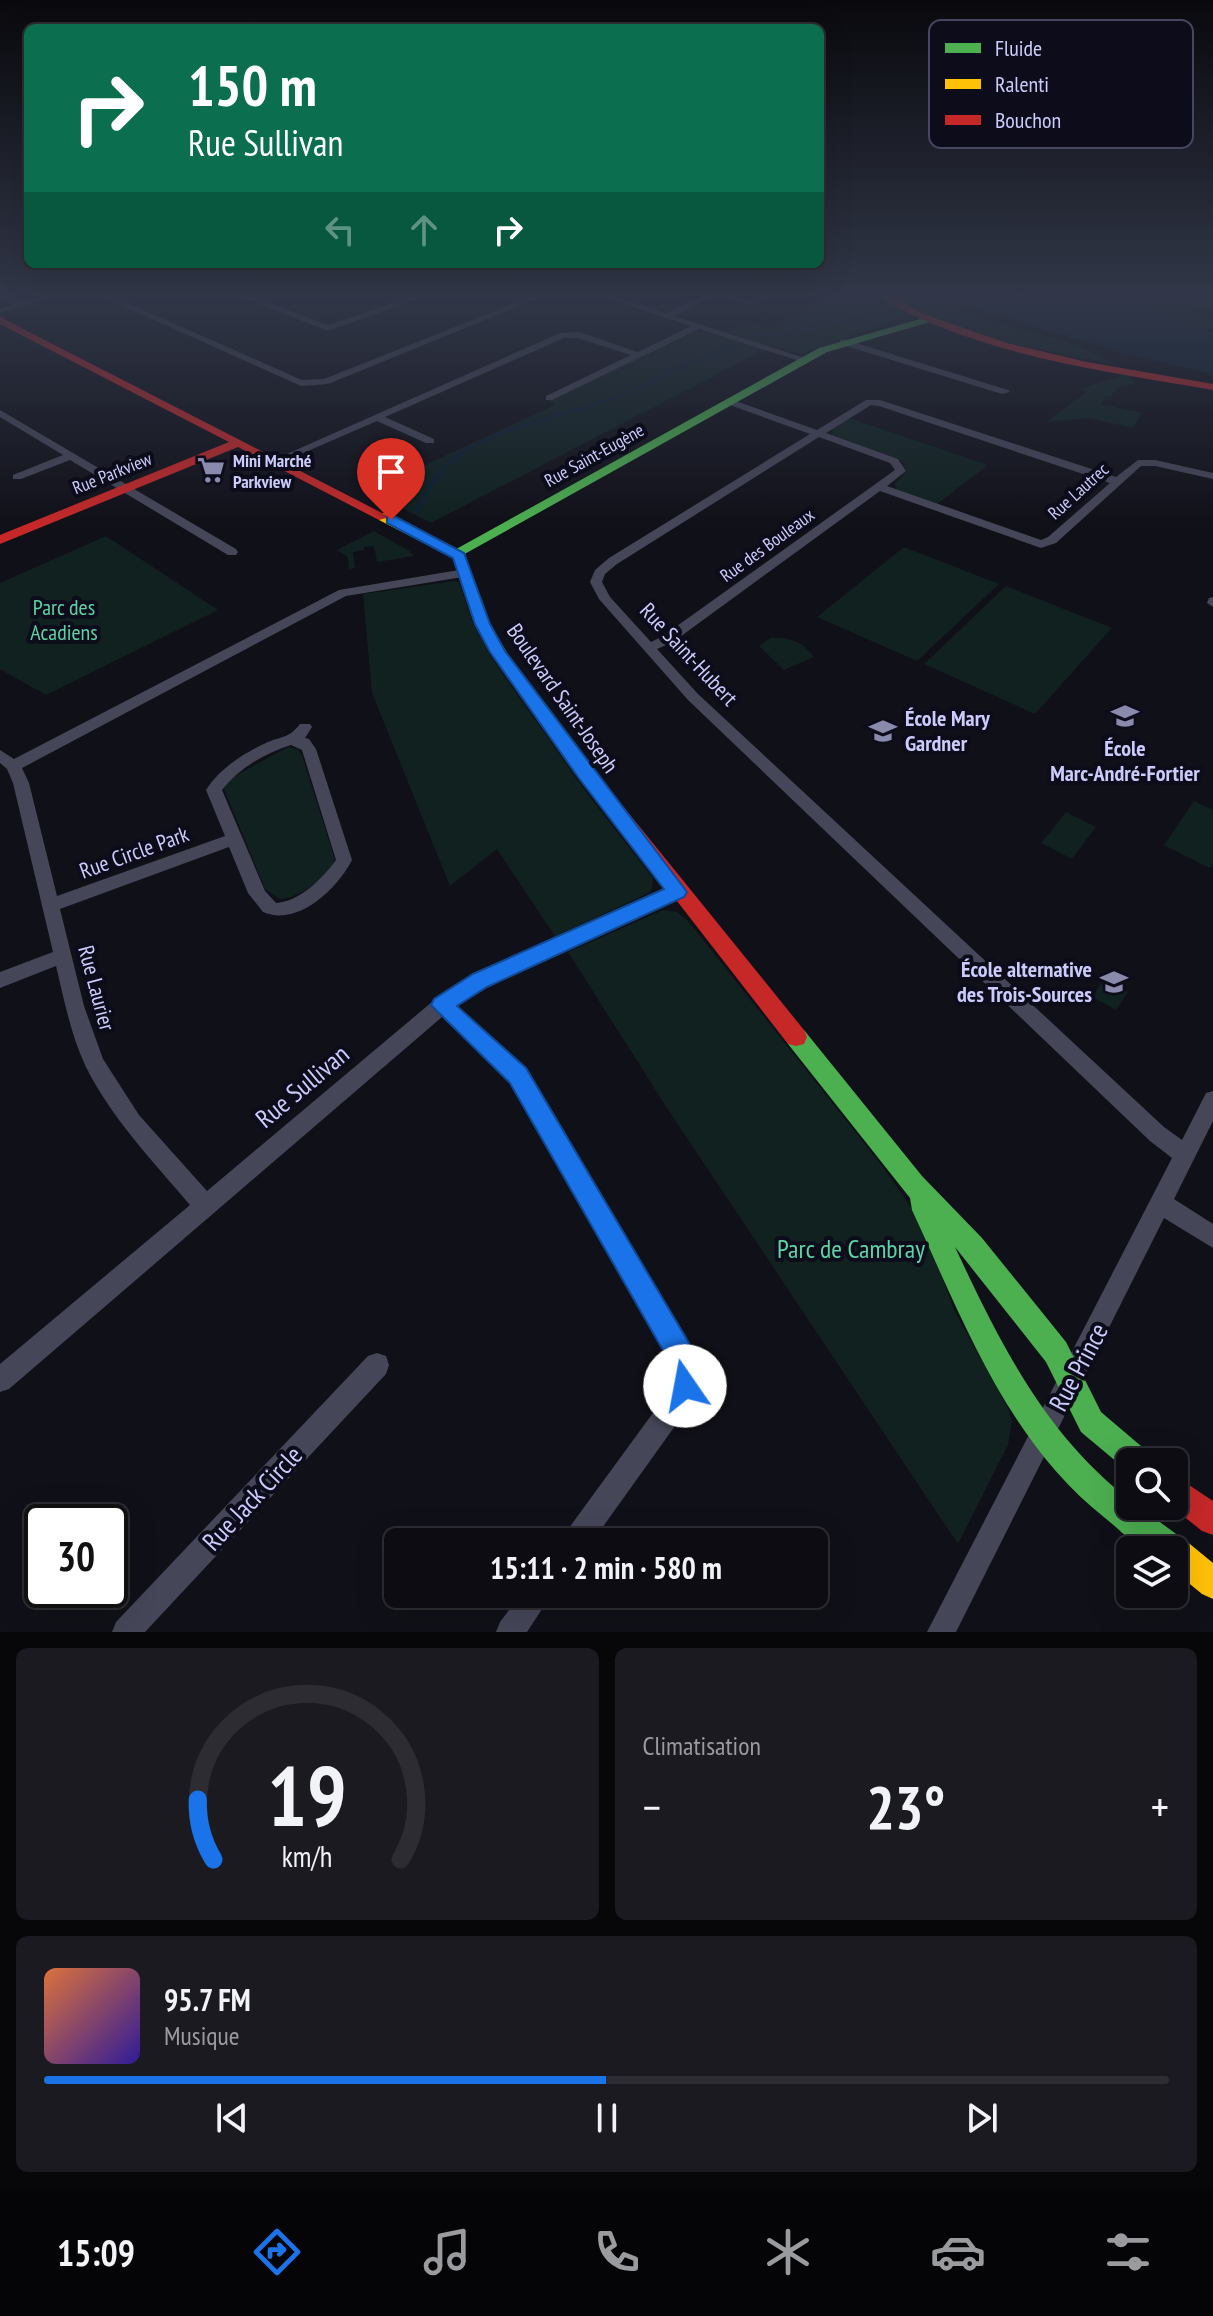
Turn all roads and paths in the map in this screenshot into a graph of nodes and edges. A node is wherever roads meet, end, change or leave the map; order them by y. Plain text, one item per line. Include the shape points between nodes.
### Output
1 (104, 373) edge
2 (280, 373) edge
3 (347, 373) edge
4 (476, 373) edge
5 (600, 373) edge
6 (782, 373) edge
7 (944, 373) edge
8 (1144, 373) edge
9 (1213, 387) edge
10 (1005, 392) dead end
11 (549, 398) dead end
12 (730, 402) junction
13 (0, 413) edge
14 (377, 417) junction
15 (20, 425) junction
16 (5, 430) dead end
17 (816, 433) junction
18 (430, 441) dead end
19 (239, 442) junction
20 (70, 456) junction
21 (276, 461) junction
22 (1213, 476) edge
23 (17, 477) dead end
24 (1116, 481) junction
25 (879, 487) junction
26 (126, 489) junction
27 (0, 540) edge
28 (232, 552) dead end
29 (456, 553) junction
30 (465, 573) junction
31 (648, 648) junction
32 (6, 761) edge
33 (233, 839) junction
34 (677, 892) junction
35 (50, 906) junction
36 (63, 956) junction
37 (0, 980) edge
38 (442, 1005) junction
39 (1213, 1100) edge
40 (1186, 1155) junction
41 (913, 1184) junction
42 (1162, 1204) junction
43 (206, 1206) junction
44 (1213, 1237) edge
45 (377, 1365) dead end
46 (0, 1380) edge
47 (1070, 1384) junction
48 (1044, 1431) junction
49 (1120, 1448) edge
50 (1188, 1501) edge
51 (1213, 1520) edge
52 (586, 1528) edge
53 (1155, 1536) edge
54 (1188, 1563) edge
55 (1213, 1583) edge
56 (528, 1608) edge
57 (126, 1632) edge
58 (510, 1632) edge
59 (941, 1632) edge

1 - 19 street
2 - 3 street via 307,385
4 - 14 street
5 - 11 street
6 - 12 street, Rue Saint-Eugène
7 - 10 street
8 - 9 street
12 - 17 street
12 - 29 street, Rue Saint-Eugène
13 - 15 street
14 - 18 street
14 - 21 street
15 - 16 street
15 - 20 street
17 - 24 street, Rue Saint-Hubert via 876,402
17 - 25 street, Rue des Bouleaux via 900,466
17 - 31 street, Rue Saint-Hubert via 599,573 596,582 602,595
19 - 21 street
19 - 26 street, Rue Parkview
20 - 23 street
20 - 26 street
21 - 29 street
22 - 24 street, Rue Lautrec via 1144,462
24 - 25 street, Rue Lautrec via 1052,540 1041,544
25 - 31 street, Rue des Bouleaux via 668,639
26 - 27 street, Rue Parkview
26 - 28 street
29 - 30 street, Boulevard Saint-Joseph
30 - 32 street via 343,593
30 - 34 street, Boulevard Saint-Joseph via 498,652
31 - 40 street, Rue Saint-Hubert via 693,697 1161,1138
32 - 35 street, Rue Laurier via 21,783
33 - 33 street via 214,793 218,782 300,734 343,849 339,870 294,906 271,909 257,893
33 - 35 street, Rue Circle Park
34 - 38 street, Rue Sullivan via 480,980
34 - 41 street, Boulevard Saint-Joseph
35 - 36 street, Rue Laurier
36 - 37 street
36 - 43 street, Rue Laurier via 80,1026 99,1074 132,1122
38 - 43 street, Rue Sullivan
38 - 52 street via 518,1076 685,1371 681,1396
39 - 40 street, Rue Prince
40 - 42 street, Rue Prince
41 - 47 street, Boulevard Saint-Joseph via 1031,1321 1059,1358
41 - 48 street, Boulevard Saint-Joseph via 972,1315
42 - 44 street
42 - 47 street, Rue Prince
43 - 46 street, Rue Sullivan
45 - 57 street, Rue Jack Circle
47 - 48 street, Rue Prince
47 - 49 street, Boulevard Saint-Joseph via 1101,1433
48 - 53 street, Boulevard Saint-Joseph via 1079,1474
48 - 59 street, Rue Prince
50 - 51 street
54 - 55 street, Boulevard Saint-Joseph
56 - 58 street

